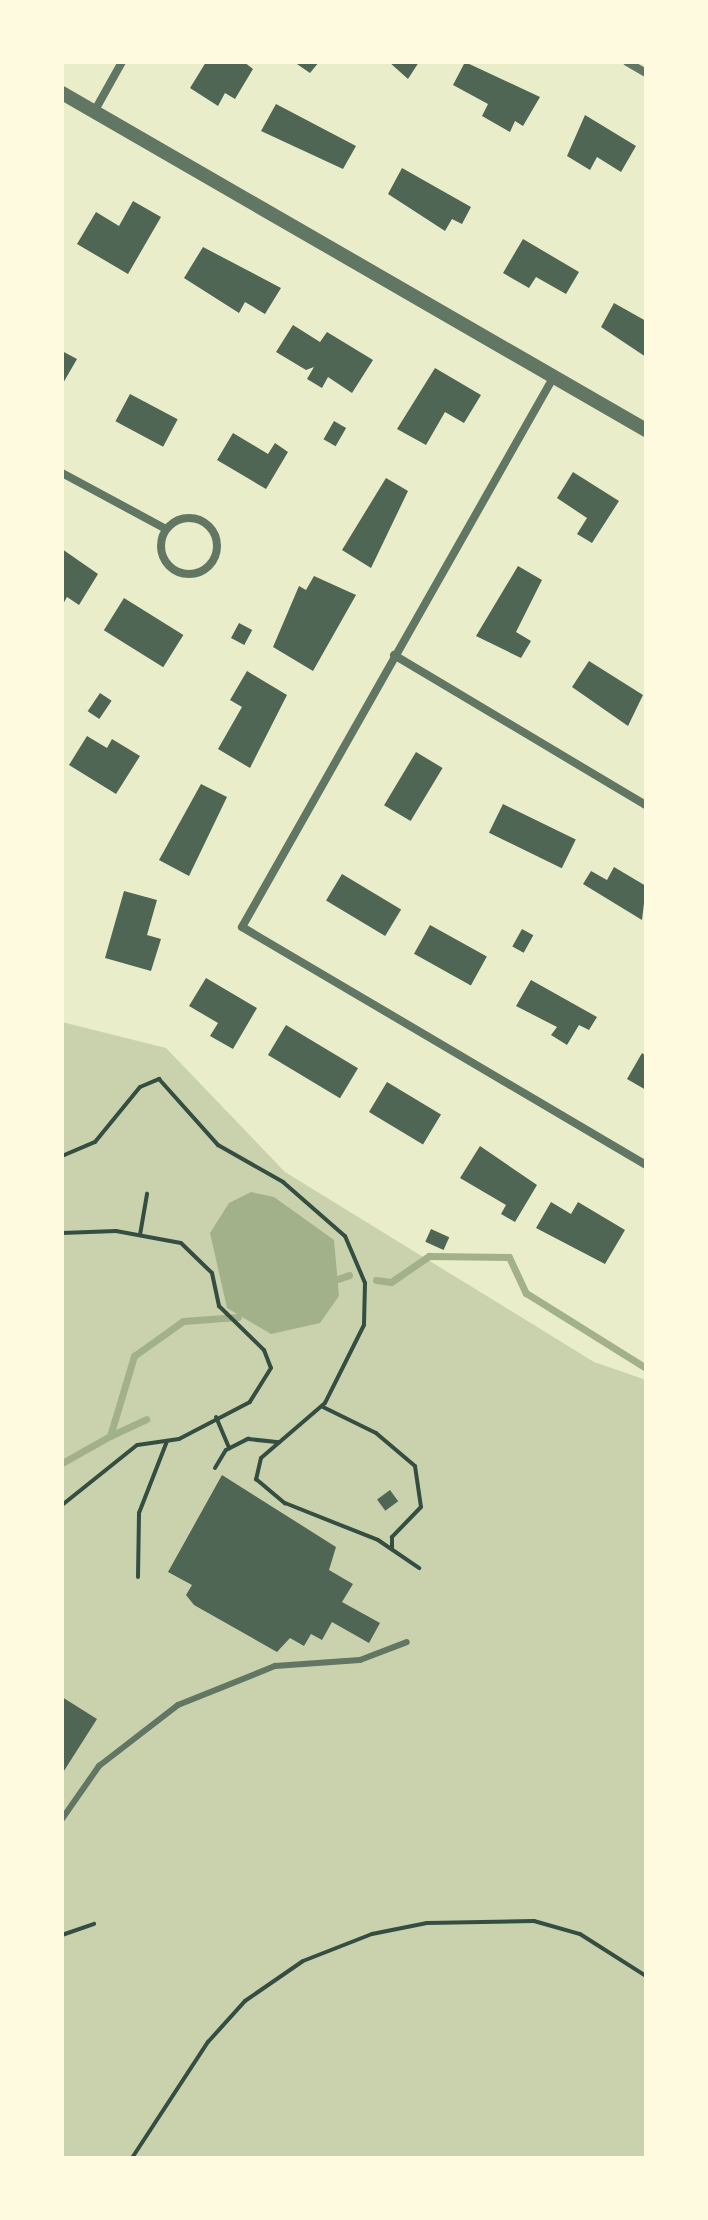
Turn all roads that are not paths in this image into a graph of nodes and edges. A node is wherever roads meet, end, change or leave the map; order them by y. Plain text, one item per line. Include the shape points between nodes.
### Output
1 (122, 62) edge
2 (627, 62) edge
3 (646, 73) edge
4 (62, 93) edge
5 (94, 112) junction
6 (553, 378) junction
7 (646, 430) edge
8 (62, 473) edge
9 (166, 529) junction
10 (394, 655) junction
11 (646, 805) edge
12 (646, 1165) edge
13 (407, 1642) dead end
14 (62, 1819) edge

1 - 5 street
2 - 3 street
4 - 5 street
5 - 6 street
6 - 7 street
6 - 10 street
8 - 9 street
9 - 9 street via 160,547 173,570 199,573 213,561 214,533 200,520 181,519
10 - 11 street
10 - 12 street via 242,927
13 - 14 lane via 360,1660 275,1666 178,1705 99,1766

